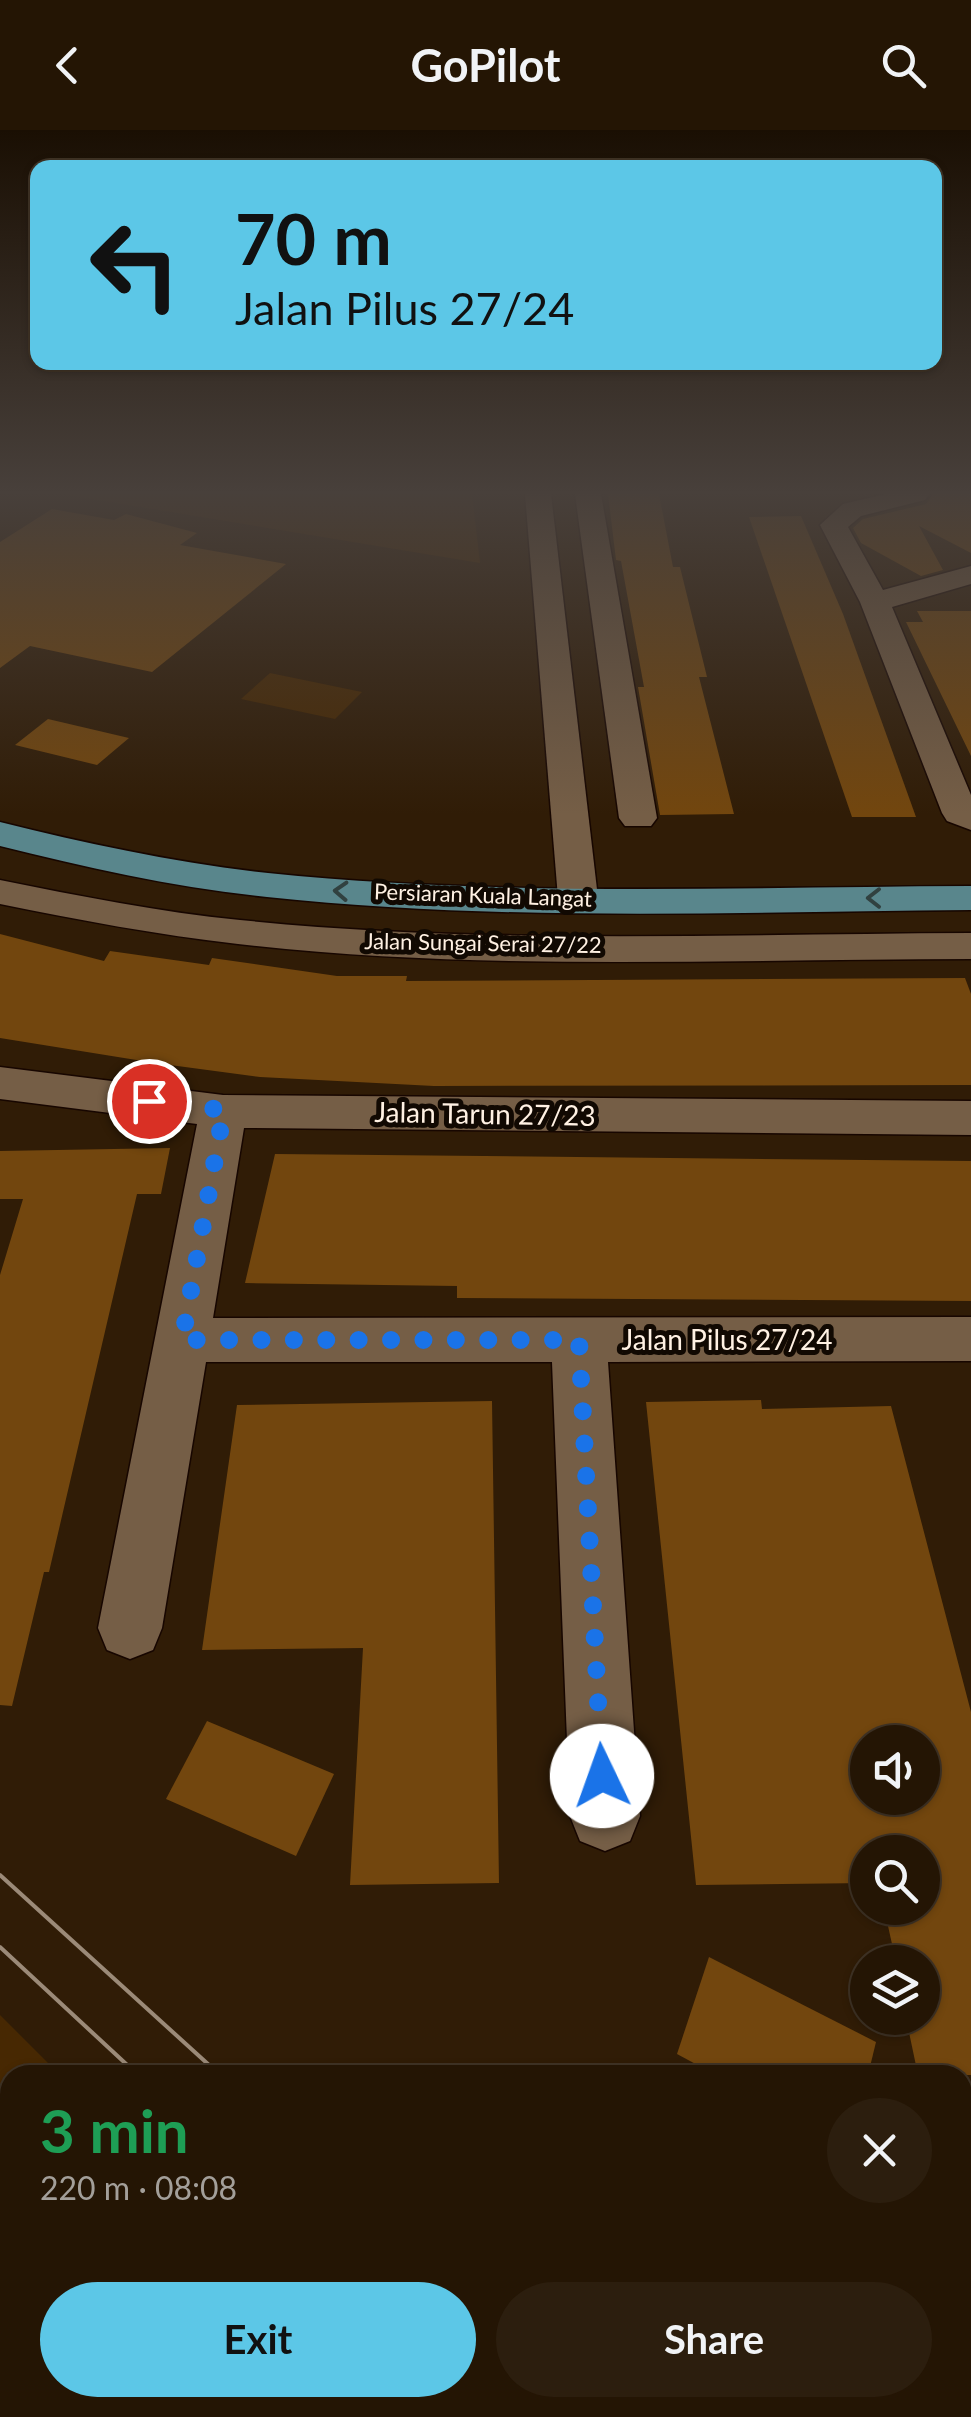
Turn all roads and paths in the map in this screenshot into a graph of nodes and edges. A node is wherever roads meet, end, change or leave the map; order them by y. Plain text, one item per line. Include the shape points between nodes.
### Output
1 (549, 601) edge
2 (604, 601) edge
3 (880, 601) edge
4 (875, 602) joint
5 (0, 808) edge
6 (638, 818) dead end
7 (971, 818) edge
8 (0, 834) edge
9 (971, 867) edge
10 (577, 882) junction
11 (0, 892) edge
12 (971, 898) edge
13 (971, 946) edge
14 (0, 1082) edge
15 (224, 1110) junction
16 (971, 1118) edge
17 (971, 1339) edge
18 (182, 1340) junction
19 (579, 1340) junction
20 (130, 1628) dead end
21 (605, 1816) dead end

1 - 10 street
2 - 6 street
3 - 4 street
4 - 7 street via 960,813
5 - 10 main road, Persiaran Kuala Langat via 138,838
10 -> 8 main road, Persiaran Kuala Langat via 267,885 167,871
9 - 10 main road, Persiaran Kuala Langat
12 -> 10 main road, Persiaran Kuala Langat
11 - 13 street, Jalan Sungai Serai 27/22 via 197,929 361,942
14 - 15 street, Jalan Tarun 27/23
15 - 16 street, Jalan Tarun 27/23
15 - 18 street
17 - 19 street, Jalan Pilus 27/24
18 - 19 street, Jalan Pilus 27/24
18 - 20 street
19 - 21 street

